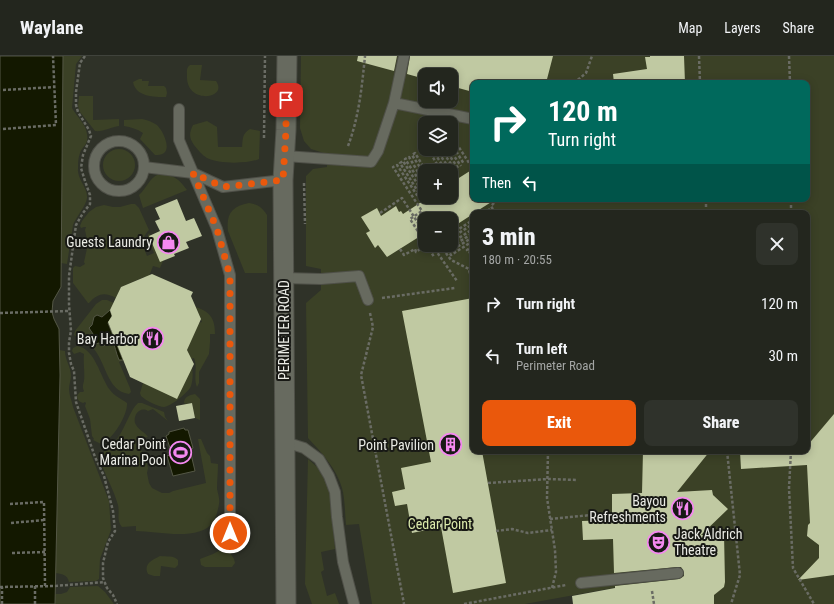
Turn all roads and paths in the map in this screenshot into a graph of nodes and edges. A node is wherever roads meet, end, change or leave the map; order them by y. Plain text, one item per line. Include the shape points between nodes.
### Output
1 (53, 56) edge
2 (85, 56) edge
3 (265, 56) edge
4 (287, 56) edge
5 (365, 56) edge
6 (404, 56) edge
7 (592, 56) edge
8 (699, 56) edge
9 (788, 56) edge
10 (577, 80) edge
11 (700, 80) edge
12 (790, 80) edge
13 (55, 87) junction
14 (3, 90) dead end
15 (394, 102) junction
16 (179, 109) dead end
17 (470, 118) edge
18 (3, 129) dead end
19 (264, 142) dead end
20 (458, 146) edge
21 (458, 155) edge
22 (285, 156) junction
23 (447, 156) edge
24 (343, 160) junction
25 (467, 161) junction
26 (418, 164) edge
27 (422, 164) edge
28 (454, 164) edge
29 (464, 164) junction
30 (470, 165) edge
31 (144, 167) junction
32 (458, 168) edge
33 (418, 172) edge
34 (193, 173) junction
35 (418, 178) edge
36 (283, 180) junction
37 (418, 185) edge
38 (418, 191) edge
39 (418, 194) edge
40 (495, 202) edge
41 (493, 210) edge
42 (420, 212) edge
43 (380, 213) dead end
44 (418, 214) edge
45 (470, 222) edge
46 (418, 223) edge
47 (470, 226) edge
48 (458, 230) edge
49 (418, 231) edge
50 (470, 231) edge
51 (458, 234) edge
52 (470, 235) edge
53 (470, 238) edge
54 (458, 239) edge
55 (458, 243) edge
56 (470, 243) edge
57 (400, 249) dead end
58 (418, 251) edge
59 (431, 252) edge
60 (437, 252) edge
61 (445, 252) edge
62 (434, 257) dead end
63 (470, 274) edge
64 (284, 278) junction
65 (457, 281) dead end
66 (455, 288) dead end
67 (368, 300) junction
68 (70, 312) junction
69 (0, 313) edge
70 (285, 442) junction
71 (548, 454) edge
72 (727, 454) edge
73 (791, 454) edge
74 (548, 479) junction
75 (577, 480) dead end
76 (488, 483) dead end
77 (10, 504) dead end
78 (602, 514) dead end
79 (550, 519) junction
80 (44, 520) junction
81 (11, 522) dead end
82 (552, 530) junction
83 (496, 531) dead end
84 (230, 533) dead end
85 (45, 552) junction
86 (12, 553) dead end
87 (678, 573) dead end
88 (105, 582) junction
89 (581, 583) joint
90 (35, 586) junction
91 (45, 586) junction
92 (1, 587) edge
93 (552, 588) junction
94 (2, 604) edge
95 (35, 604) edge
96 (117, 604) edge
97 (286, 604) edge
98 (354, 604) edge
99 (404, 604) edge
100 (464, 604) edge
101 (731, 604) edge
102 (814, 604) edge

1 - 13 path
2 - 68 path via 80,63 76,105 91,136 81,168 90,194 90,204 76,225 69,276
3 - 19 path
4 - 22 street, PERIMETER ROAD
5 - 24 path via 362,94 354,131
6 - 15 lane
7 - 10 path via 586,72
8 - 11 path
9 - 12 path
13 - 14 path
13 - 18 path via 56,125
15 - 17 lane
15 - 24 lane via 378,151 371,162
16 - 34 lane via 179,140
20 - 25 path
21 - 29 path
22 - 24 lane
22 - 36 street, PERIMETER ROAD
23 - 28 path
25 - 29 path
25 - 30 path
26 - 27 path via 412,155 415,153
29 - 32 path
31 - 31 lane via 138,150 122,141 104,146 94,161 97,179 111,190 129,189 137,184
31 - 34 lane
33 - 35 path via 409,157 406,160
34 - 36 lane via 223,187
34 - 84 lane via 217,229 230,276
36 - 64 street, PERIMETER ROAD
37 - 38 path via 403,162 400,163
39 - 42 path via 397,165 393,167
40 - 41 path via 491,206
43 - 46 path via 402,198
44 - 49 path via 410,219
45 - 48 path
47 - 51 path
50 - 54 path
52 - 55 path
53 - 56 path via 450,252 451,255
57 - 58 path via 404,255 415,249 416,252
59 - 62 path
60 - 65 path
61 - 63 path via 450,260 469,270
64 - 67 lane via 359,276
64 - 70 street, PERIMETER ROAD
66 - 67 path
67 - 99 path via 373,327 361,374
68 - 69 path
68 - 88 path via 69,353 74,371 76,402 104,476 113,511 115,531 108,542 103,563
70 - 97 street, PERIMETER ROAD
70 - 98 lane via 304,448 319,459 329,476 335,492 343,562
71 - 74 path
72 - 101 path via 740,575
73 - 102 path via 789,488 792,568
74 - 75 path
74 - 76 path
74 - 79 path
77 - 80 path via 44,502
78 - 79 path
79 - 82 path
80 - 81 path
80 - 85 path
82 - 83 path via 528,534 512,529
82 - 93 path via 556,572
85 - 86 path
85 - 91 path
87 - 89 lane
88 - 91 path
88 - 96 path
89 - 93 path
90 - 91 path
90 - 92 path
90 - 95 path
92 - 94 path
93 - 100 path

